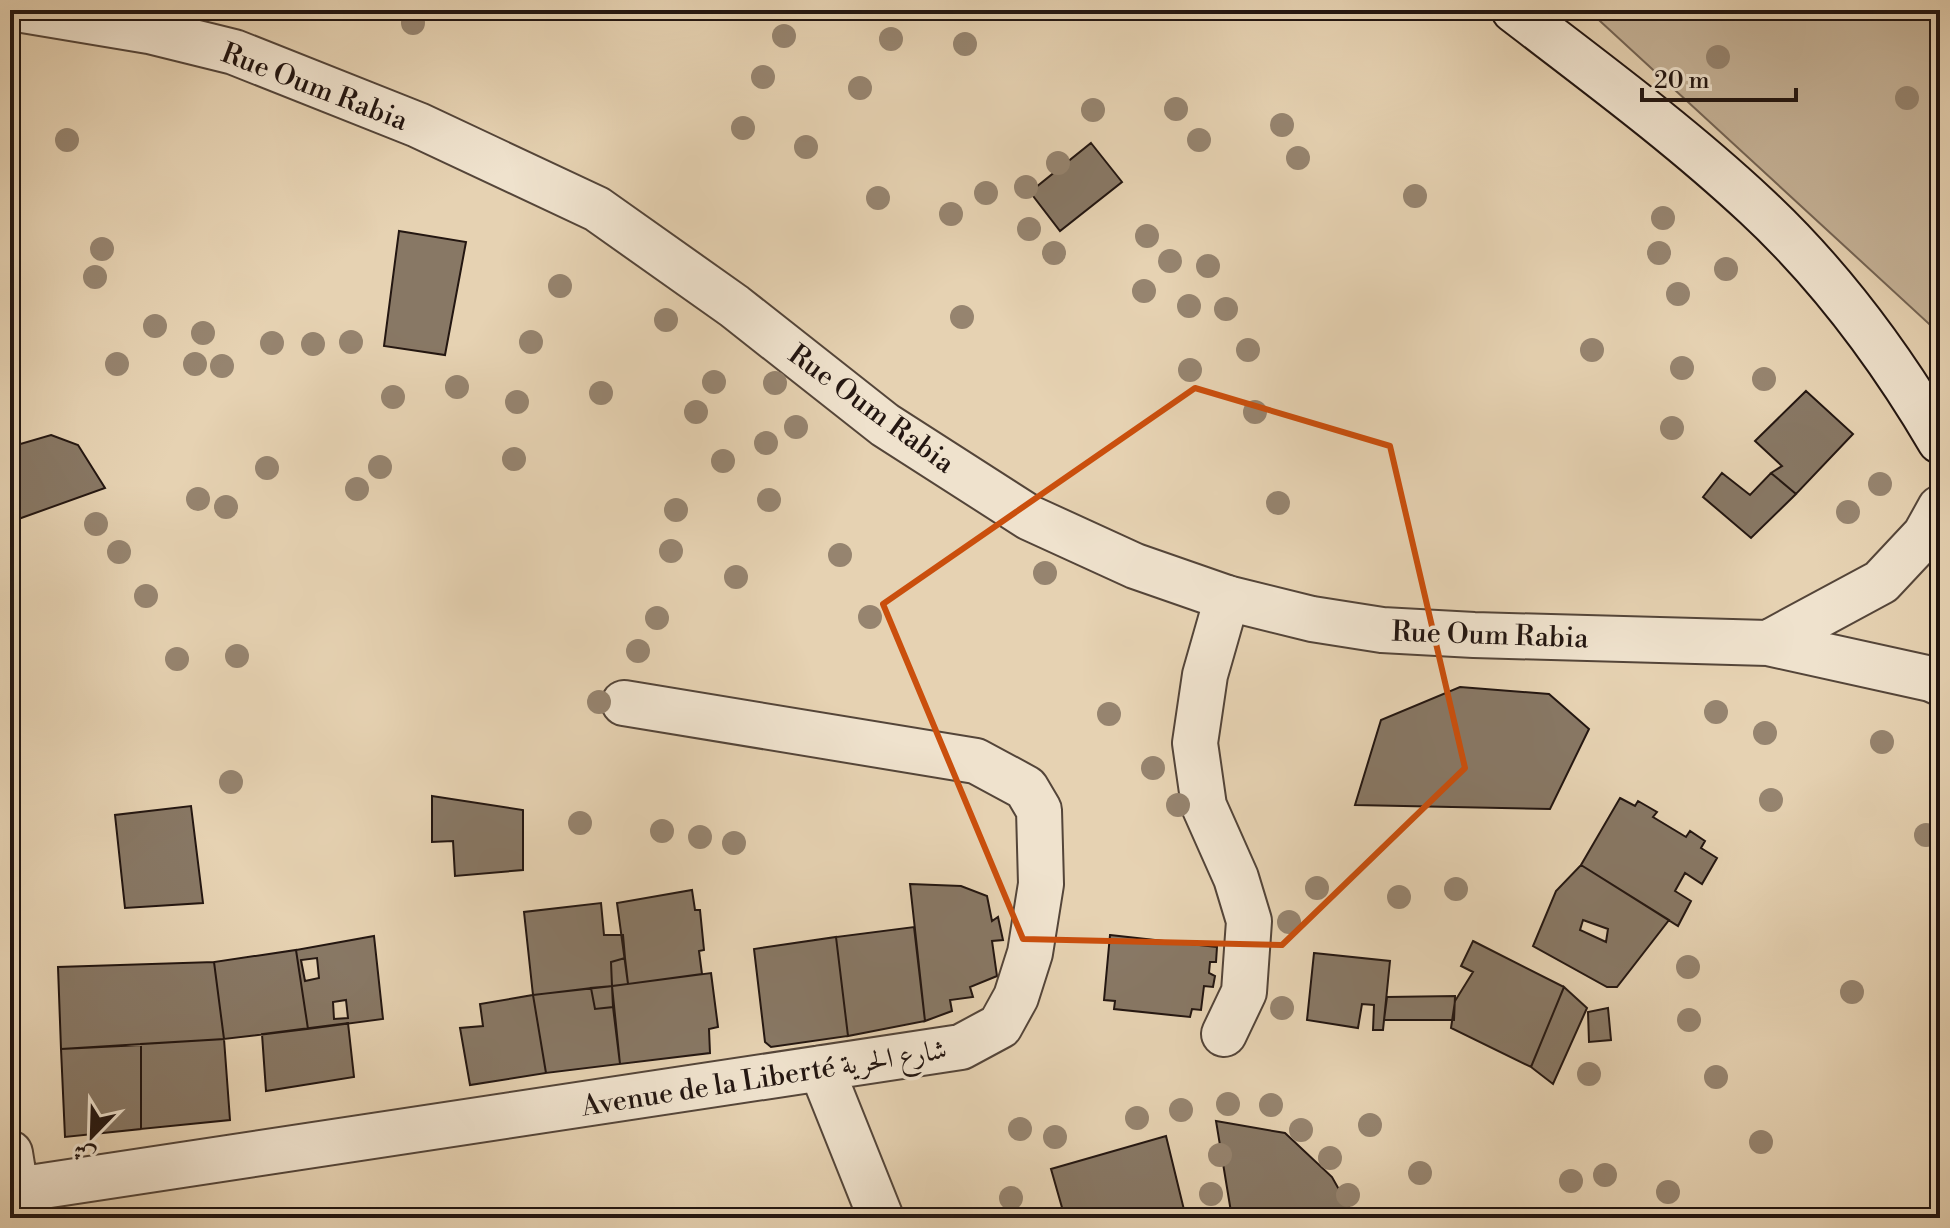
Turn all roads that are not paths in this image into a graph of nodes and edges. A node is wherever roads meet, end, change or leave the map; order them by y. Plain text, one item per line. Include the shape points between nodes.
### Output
1 (23, 10) edge
2 (1514, 10) edge
3 (1940, 441) edge
4 (1940, 508) edge
5 (1227, 598) junction
6 (1768, 643) junction
7 (1940, 683) edge
8 (624, 703) dead end
9 (1224, 1034) dead end
10 (821, 1068) junction
11 (12, 1178) edge
12 (881, 1218) edge

1 - 5 street, Rue Oum Rabia via 149,31 234,52 418,125 597,209 734,306 885,425 1030,518 1135,566
2 - 3 street via 1660,123 1757,207 1883,352
4 - 6 street, Rue Oum Rabia via 1925,535 1881,582
5 - 6 street, Rue Oum Rabia via 1382,630
5 - 9 street via 1205,675 1195,743 1204,806 1249,921 1244,992
6 - 7 street, Rue Oum Rabia
8 - 10 street, Avenue de la Liberté شارع الحرية via 976,761 1026,788 1039,810 1041,884 1030,953 1000,1026 961,1047
10 - 11 street, Avenue de la Liberté شارع الحرية
10 - 12 street

